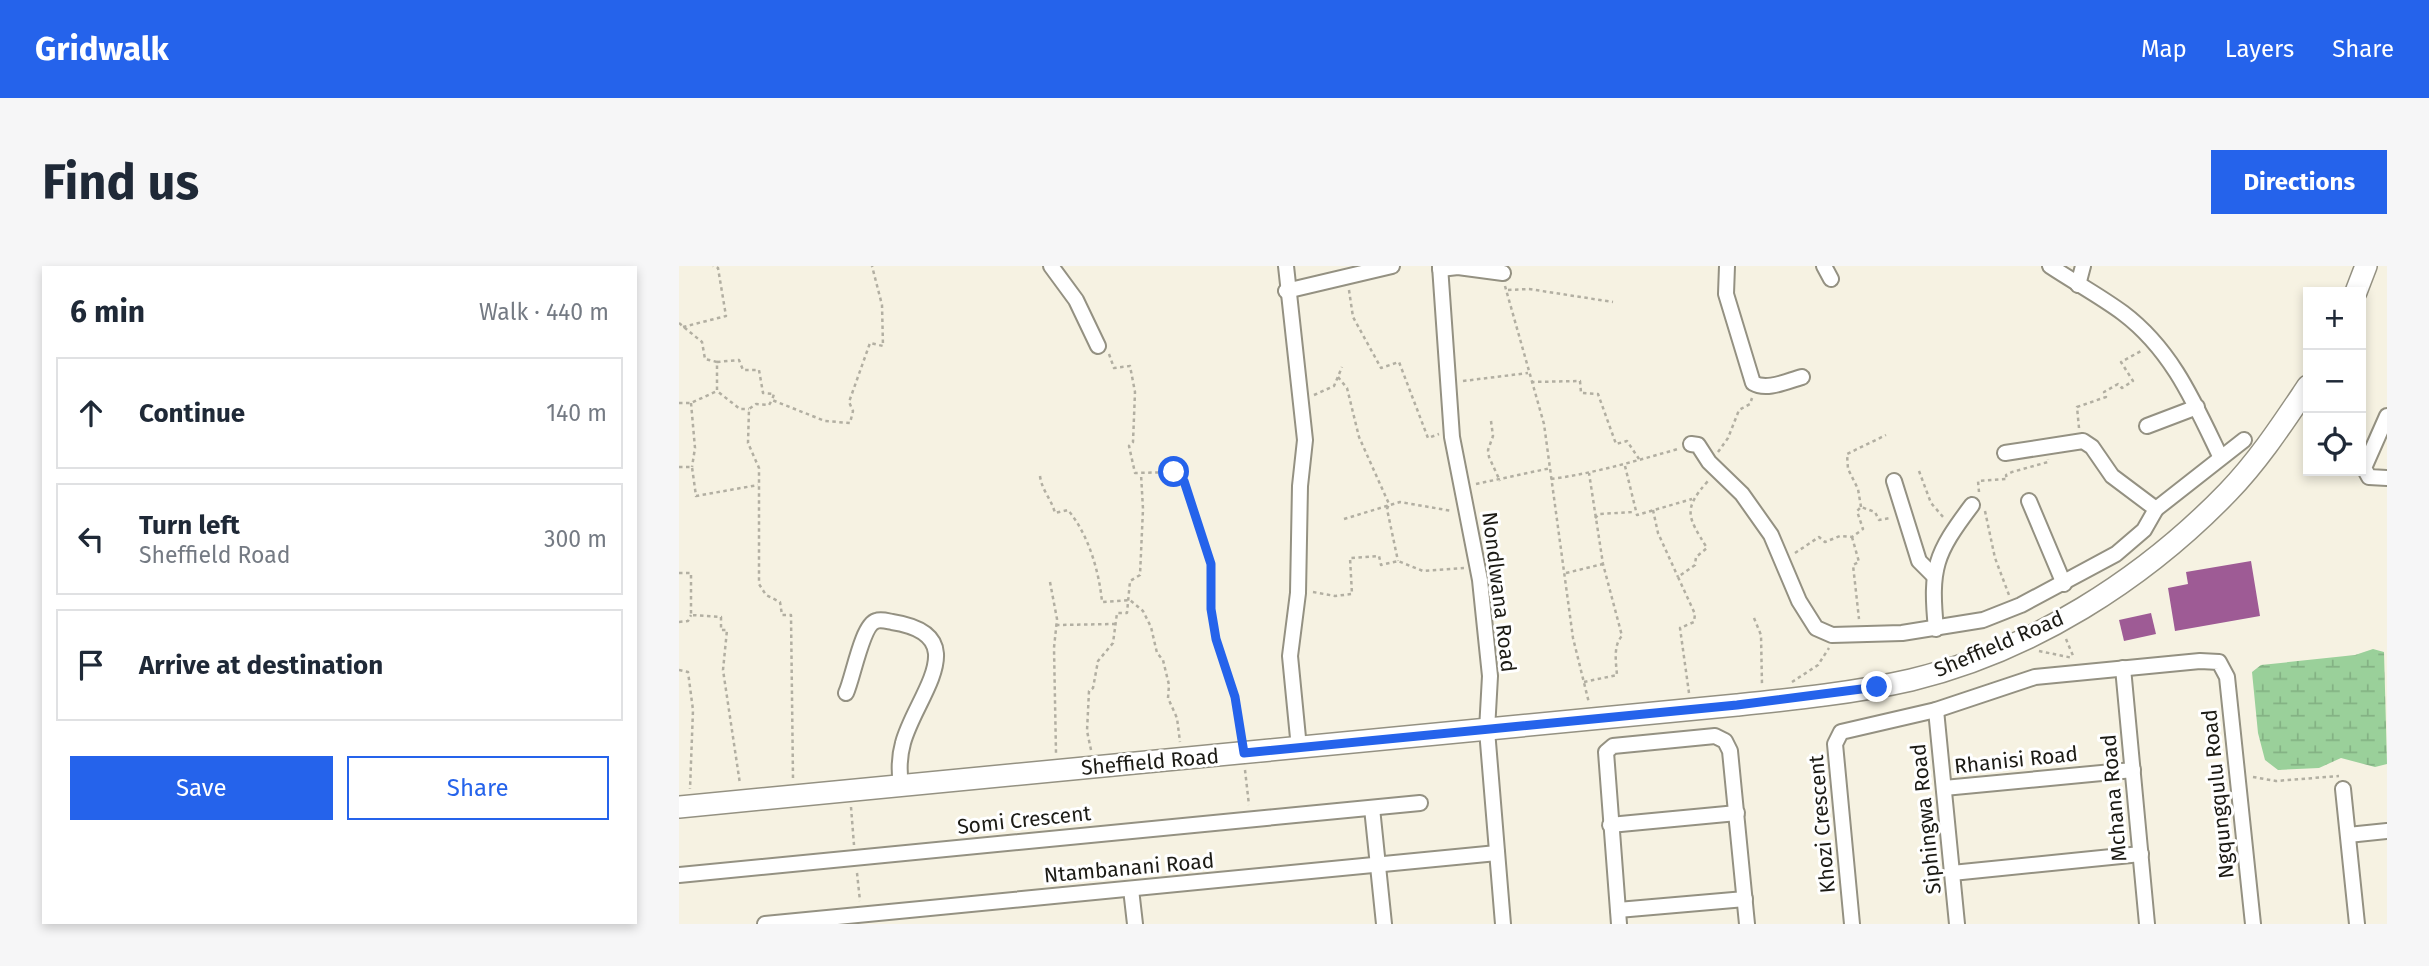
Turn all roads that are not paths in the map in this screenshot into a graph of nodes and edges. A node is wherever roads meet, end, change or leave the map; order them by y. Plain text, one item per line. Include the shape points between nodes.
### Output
1 (1051, 266) edge
2 (1286, 266) edge
3 (1392, 266) edge
4 (1727, 266) edge
5 (2050, 266) edge
6 (2083, 266) edge
7 (2366, 266) edge
8 (1440, 268) edge
9 (1503, 273) road end
10 (2078, 285) junction
11 (2358, 287) edge
12 (1286, 291) junction
13 (1098, 346) road end
14 (1802, 377) dead end
15 (2303, 393) edge
16 (2197, 407) junction
17 (2387, 416) edge
18 (2147, 426) dead end
19 (2243, 440) dead end
20 (1691, 444) road end
21 (2005, 453) dead end
22 (2220, 456) junction
23 (2387, 478) edge
24 (1894, 481) dead end
25 (2029, 501) dead end
26 (1972, 505) road end
27 (2156, 509) junction
28 (1933, 576) junction
29 (2064, 584) junction
30 (1936, 629) junction
31 (2219, 662) joint
32 (2123, 668) junction
33 (846, 693) dead end
34 (1937, 710) junction
35 (1487, 730) junction
36 (1299, 748) junction
37 (2133, 769) junction
38 (901, 786) junction
39 (1944, 788) junction
40 (2343, 789) road end
41 (685, 800) edge
42 (1420, 803) dead end
43 (1372, 808) junction
44 (1737, 813) junction
45 (1610, 825) junction
46 (2387, 831) edge
47 (2348, 835) junction
48 (1497, 853) junction
49 (2141, 854) junction
50 (1378, 865) junction
51 (1952, 873) junction
52 (679, 875) edge
53 (1132, 889) junction
54 (1745, 899) junction
55 (1619, 917) edge
56 (840, 920) edge
57 (765, 924) edge
58 (1135, 924) edge
59 (1384, 924) edge
60 (1503, 924) edge
61 (1748, 924) edge
62 (1852, 924) edge
63 (1957, 924) edge
64 (2147, 924) edge
65 (2253, 924) edge
66 (2357, 924) edge

1 - 13 street via 1076,300
2 - 12 street
3 - 12 street
4 - 14 street via 1728,302 1757,386
5 - 10 street
6 - 10 street
7 - 11 street
8 - 9 street
8 - 35 street, Nondlwana Road via 1451,427 1478,565 1490,676
10 - 16 street via 2124,314 2157,345
12 - 36 street via 1305,440 1290,674
15 - 35 street, Sheffield Road via 2249,467 2167,548 2081,608 1989,654 1913,679 1838,694
16 - 18 street
16 - 22 street
17 - 23 street via 2364,468 2369,477
19 - 22 street
20 - 30 street via 1697,445 1755,512 1816,628 1832,635
21 - 27 street via 2083,442 2092,447 2112,476
22 - 27 street
24 - 28 street via 1919,561
25 - 29 street
26 - 28 street via 1953,528
27 - 29 street via 2144,530 2116,554
28 - 30 street
29 - 30 street via 1983,620
31 - 32 street, Khozi Crescent
31 - 65 street, Ngqungqulu Road via 2227,677
32 - 34 street, Khozi Crescent via 2025,679
32 - 37 street, Mchana Road
33 - 38 street via 870,624 878,620 915,626 928,634 936,648 935,668 903,742
34 - 39 street, Siphingwa Road
34 - 62 street, Khozi Crescent via 1850,728 1837,737
35 - 36 street, Sheffield Road
35 - 48 street, Nondlwana Road
36 - 38 street, Sheffield Road via 1244,760
37 - 39 street, Rhanisi Road
37 - 49 street, Mchana Road
38 - 41 street, Sheffield Road
39 - 51 street, Siphingwa Road
40 - 47 street
42 - 43 street, Somi Crescent
43 - 50 street
43 - 52 street, Somi Crescent
44 - 45 street
44 - 45 street via 1730,751 1716,736 1609,749 1605,757
44 - 54 street
45 - 55 street
46 - 47 street
47 - 66 street
48 - 50 street, Ntambanani Road
48 - 60 street, Nondlwana Road
49 - 51 street
49 - 64 street, Mchana Road
50 - 53 street, Ntambanani Road
50 - 59 street
51 - 63 street, Siphingwa Road
53 - 56 street, Ntambanani Road
53 - 58 street
54 - 55 street
54 - 61 street
56 - 57 street, Ntambanani Road

